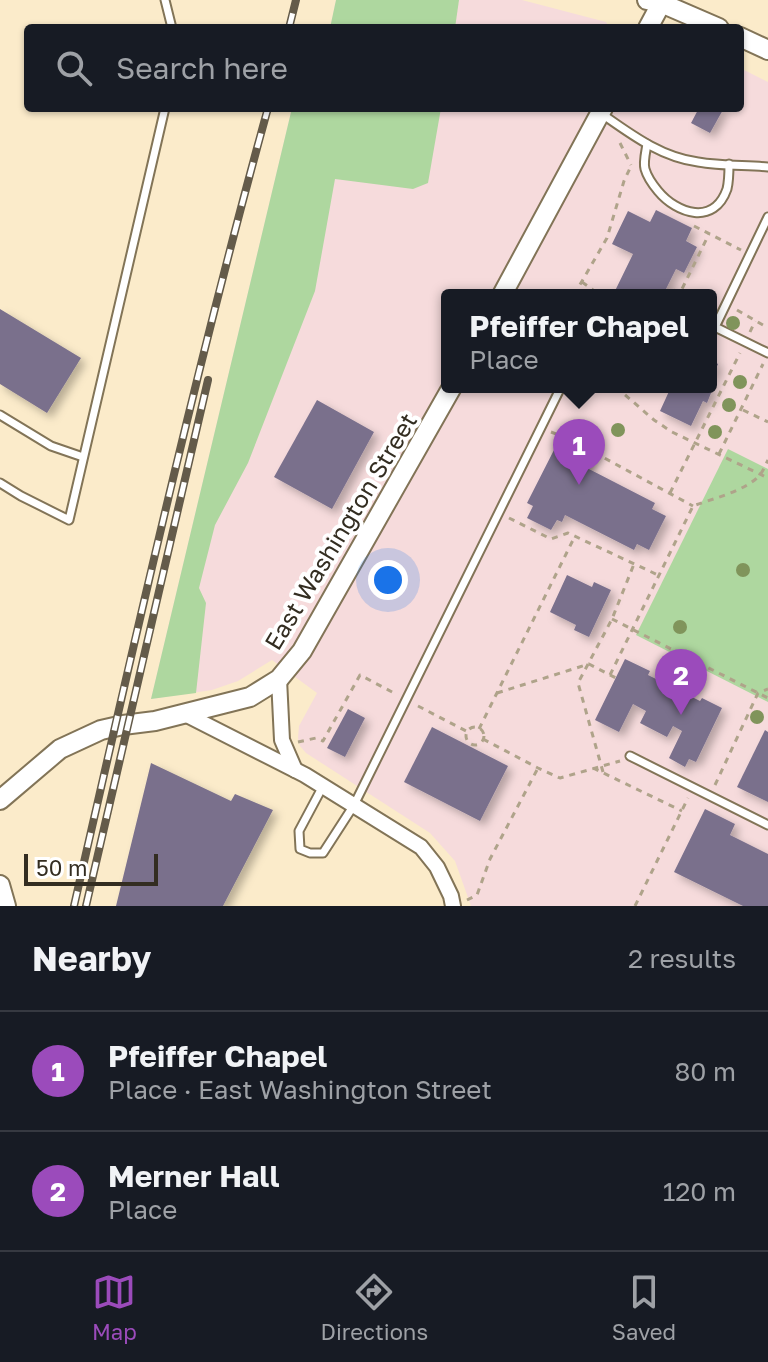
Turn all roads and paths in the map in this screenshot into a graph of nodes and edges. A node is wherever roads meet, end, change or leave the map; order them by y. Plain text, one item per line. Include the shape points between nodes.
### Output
1 (165, 0) edge
2 (657, 1) edge
3 (171, 24) edge
4 (649, 24) edge
5 (710, 24) edge
6 (744, 39) edge
7 (768, 50) edge
8 (164, 112) edge
9 (601, 112) edge
10 (603, 112) edge
11 (647, 144) junction
12 (729, 164) junction
13 (631, 166) dead end
14 (768, 167) edge
15 (768, 217) edge
16 (709, 234) dead end
17 (582, 282) junction
18 (505, 289) edge
19 (578, 289) edge
20 (592, 289) edge
21 (682, 289) edge
22 (727, 304) junction
23 (755, 321) junction
24 (717, 323) edge
25 (717, 328) edge
26 (768, 328) edge
27 (746, 342) junction
28 (768, 353) edge
29 (449, 393) edge
30 (558, 393) edge
31 (624, 393) edge
32 (741, 409) junction
33 (0, 415) edge
34 (768, 422) edge
35 (541, 427) junction
36 (695, 443) junction
37 (719, 454) junction
38 (83, 457) junction
39 (768, 460) edge
40 (761, 474) junction
41 (768, 478) edge
42 (0, 483) edge
43 (670, 493) junction
44 (693, 506) junction
45 (498, 513) junction
46 (575, 536) junction
47 (634, 564) junction
48 (659, 576) junction
49 (612, 619) junction
50 (633, 630) junction
51 (589, 664) junction
52 (610, 675) junction
53 (616, 678) dead end
54 (279, 679) junction
55 (768, 689) edge
56 (497, 693) junction
57 (758, 693) junction
58 (768, 698) edge
59 (406, 700) junction
60 (185, 714) junction
61 (479, 729) junction
62 (468, 732) junction
63 (483, 739) junction
64 (296, 743) dead end
65 (630, 756) joint
66 (601, 766) junction
67 (538, 768) junction
68 (593, 768) junction
69 (295, 770) junction
70 (603, 772) junction
71 (323, 786) junction
72 (694, 788) junction
73 (710, 796) junction
74 (0, 800) edge
75 (354, 805) junction
76 (682, 811) junction
77 (768, 825) edge
78 (0, 885) edge
79 (460, 903) edge
80 (6, 906) edge
81 (635, 906) edge

1 - 3 lane
2 - 4 street
2 - 5 street
6 - 7 street
8 - 38 lane
9 - 18 street
10 - 11 lane
11 - 12 lane via 697,162
11 - 12 lane via 645,169 654,185 666,201 686,211 701,214 723,197
12 - 14 lane
13 - 17 path via 607,238
15 - 22 lane
16 - 21 path
17 - 19 path
17 - 20 path
22 - 23 path
22 - 24 lane
23 - 26 path
23 - 27 path
25 - 27 lane
27 - 28 lane
27 - 36 path
28 - 32 path
29 - 54 street, East Washington Street via 302,651
30 - 35 lane
31 - 36 path via 654,420
32 - 34 path
32 - 37 path
33 - 38 lane via 51,446
35 - 43 path
35 - 45 lane
36 - 37 path
36 - 43 path
37 - 40 path
38 - 42 lane via 69,520
39 - 40 path
40 - 41 path
40 - 44 path
43 - 44 path
44 - 48 path
45 - 46 path via 551,539
45 - 59 lane
46 - 47 path
46 - 56 path
47 - 48 path
47 - 49 path
48 - 50 path
49 - 50 path
49 - 51 path
50 - 52 path
50 - 57 path
51 - 52 path
51 - 56 path
51 - 66 path via 578,683
52 - 53 path
54 - 60 street, East Washington Street via 250,697
54 - 69 street via 282,740
55 - 57 path
56 - 61 path
57 - 58 path
57 - 73 path
59 - 62 path
59 - 64 path via 360,675 323,741
59 - 75 lane
60 - 69 street
60 - 74 street, East Washington Street via 101,730 60,749
61 - 62 path
61 - 63 path
62 - 63 path via 465,738 474,744 479,746
63 - 67 path
65 - 66 path
65 - 72 lane
66 - 68 path
66 - 70 path
67 - 68 path via 560,778
67 - 79 path via 477,895
68 - 70 path
69 - 71 street
70 - 76 path
71 - 75 street
71 - 75 lane via 299,831 300,849 323,853
72 - 73 lane
72 - 76 path
73 - 77 lane
75 - 79 street via 421,847
76 - 81 path
78 - 80 street

